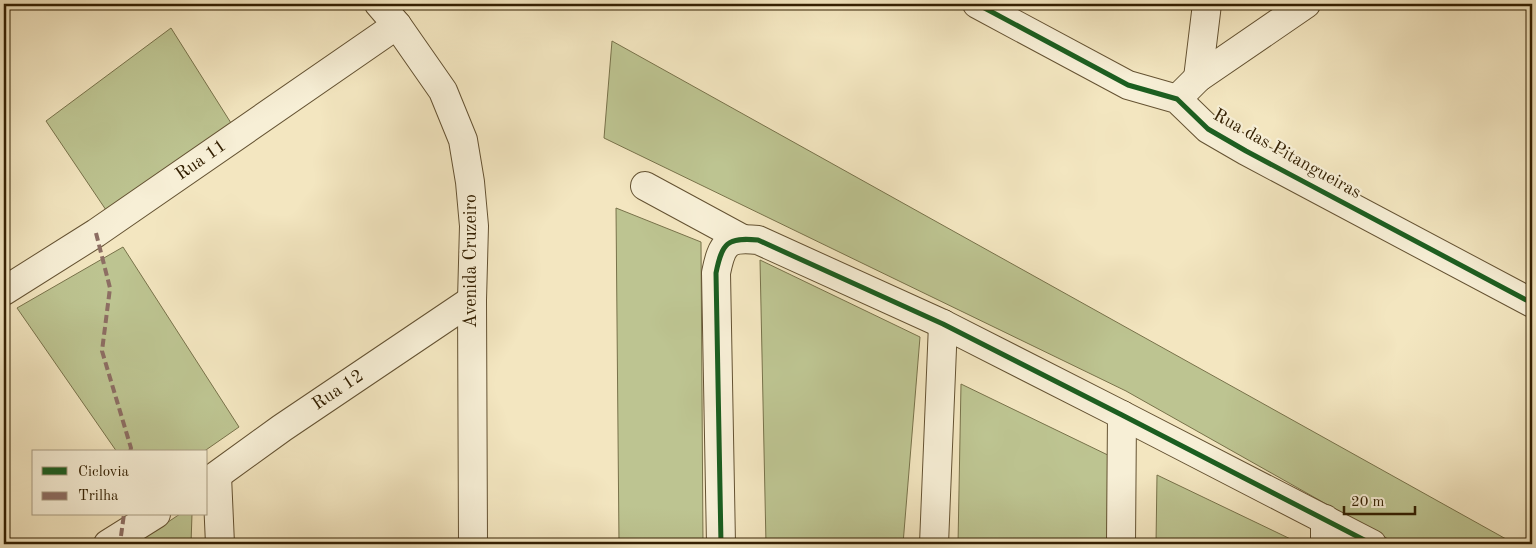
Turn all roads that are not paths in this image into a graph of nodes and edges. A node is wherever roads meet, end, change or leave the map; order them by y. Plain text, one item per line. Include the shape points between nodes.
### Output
1 (379, 4) edge
2 (977, 4) edge
3 (1207, 4) edge
4 (1306, 4) edge
5 (397, 25) junction
6 (1198, 78) junction
7 (1177, 99) junction
8 (645, 186) dead end
9 (741, 238) junction
10 (4, 291) edge
11 (472, 300) junction
12 (1531, 301) edge
13 (943, 324) junction
14 (1122, 415) junction
15 (212, 479) edge
16 (153, 516) edge
17 (1325, 532) edge
18 (108, 544) edge
19 (220, 544) edge
20 (473, 544) edge
21 (721, 544) edge
22 (934, 544) edge
23 (1121, 544) edge
24 (1372, 544) edge

1 - 5 street, Avenida Cruzeiro
2 - 7 street, Rua das Pitangueiras via 1128,85
3 - 6 street
4 - 6 street
5 - 10 street, Rua 11 via 96,233
5 - 11 street, Avenida Cruzeiro via 443,91 463,140 474,226
6 - 7 street
7 - 12 street, Rua das Pitangueiras via 1208,129 1246,151
8 - 9 street
9 - 13 street via 758,240
9 - 21 street via 728,242 719,254 716,273
11 - 15 street, Rua 12
11 - 20 street, Avenida Cruzeiro
13 - 14 street
13 - 22 street
14 - 17 street
14 - 23 street
15 - 19 street
16 - 18 street
17 - 24 street

